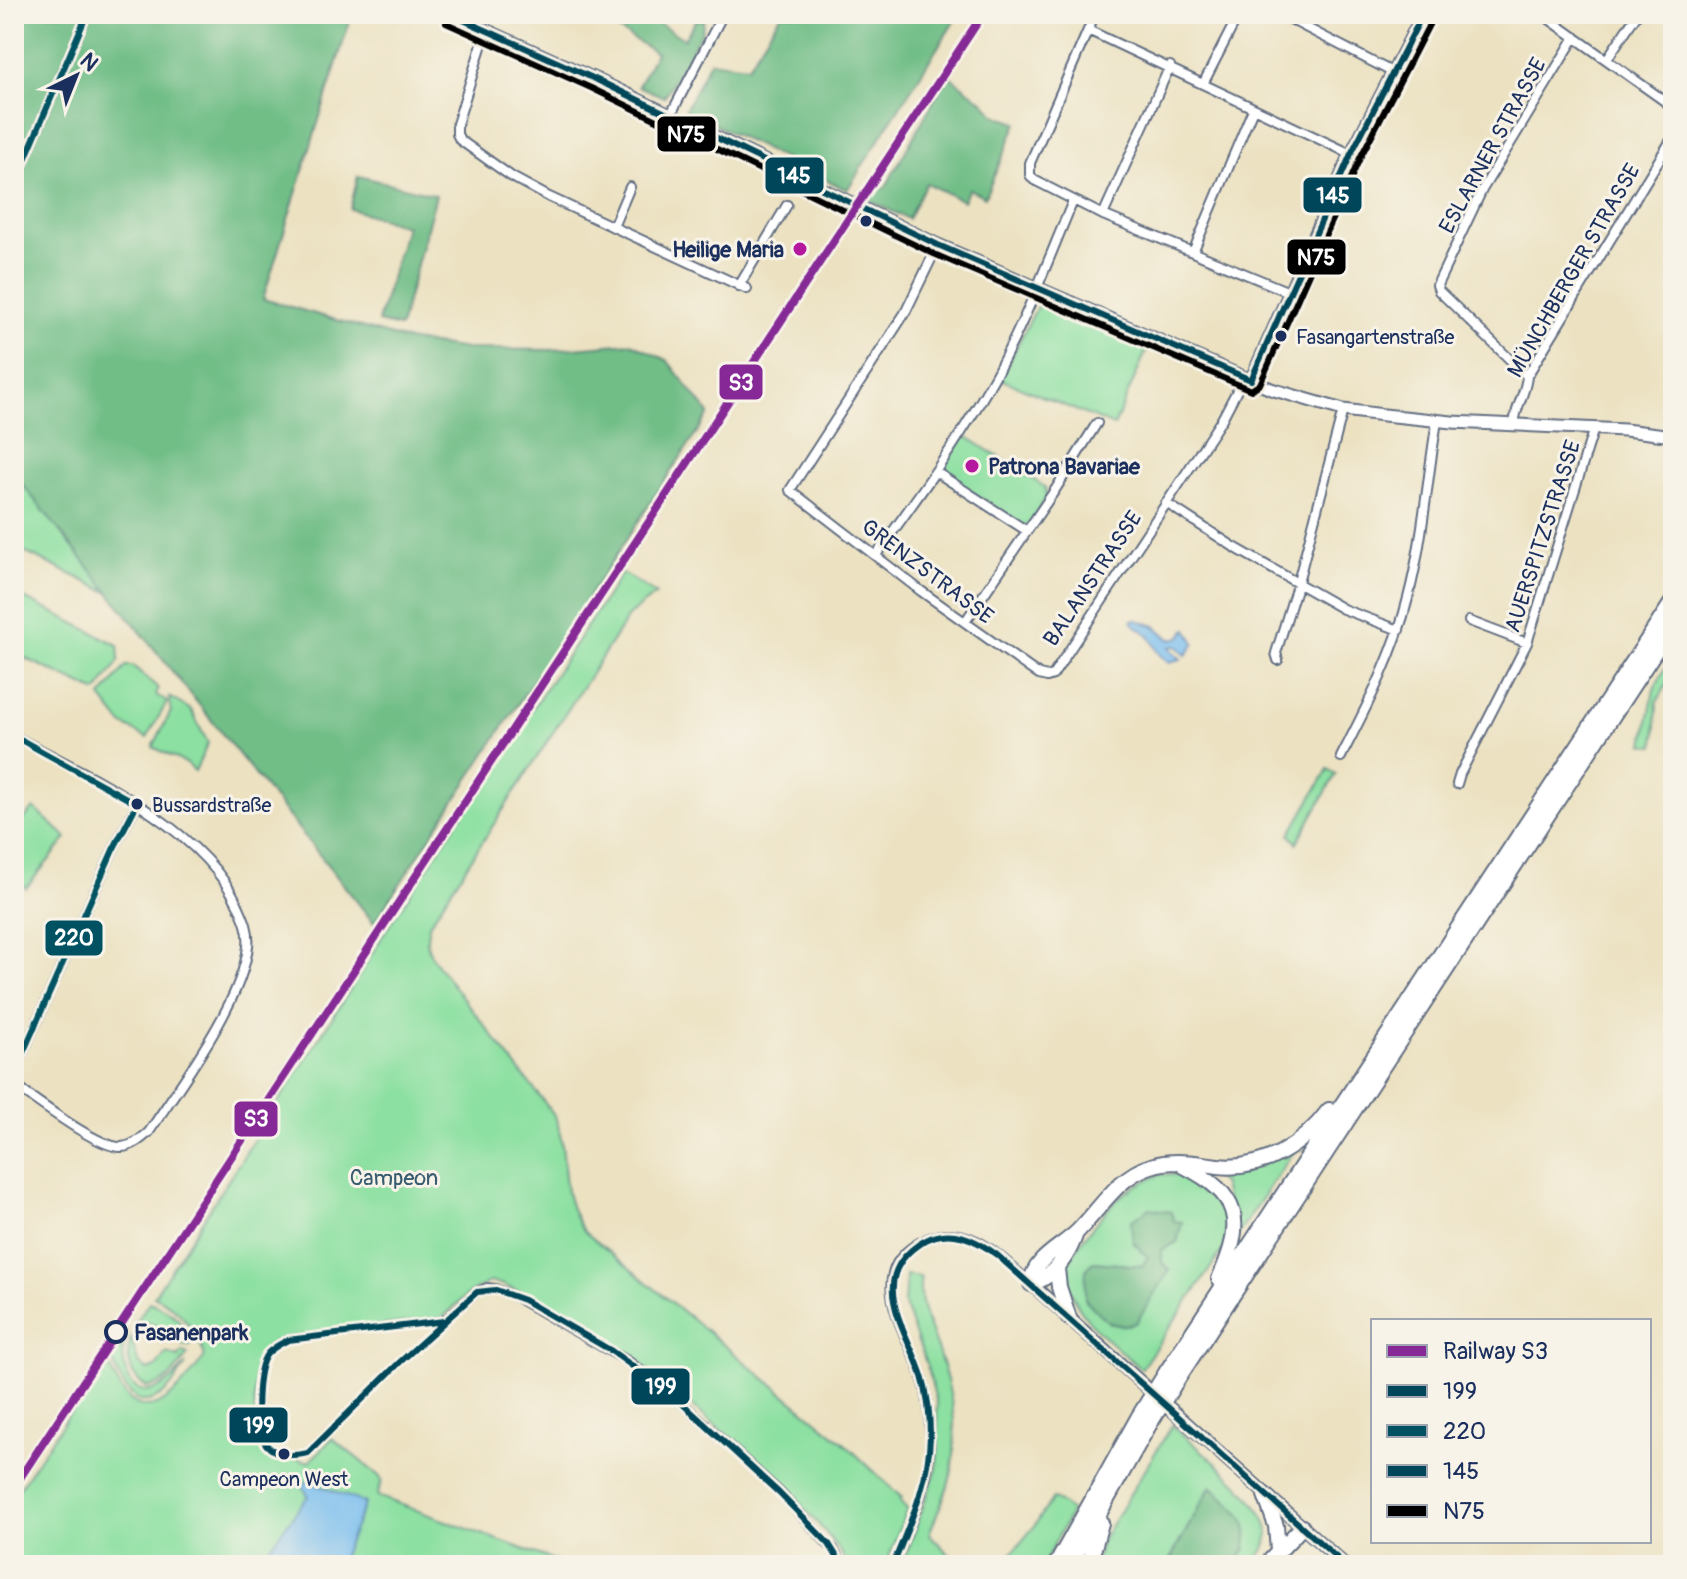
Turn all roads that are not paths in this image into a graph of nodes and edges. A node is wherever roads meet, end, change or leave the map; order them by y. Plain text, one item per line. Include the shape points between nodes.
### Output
1 (87, 14) edge
2 (450, 14) edge
3 (1095, 14) edge
4 (1239, 14) edge
5 (1280, 14) edge
6 (1423, 14) edge
7 (1542, 14) edge
8 (1637, 14) edge
9 (719, 15) edge
10 (1088, 30) junction
11 (486, 31) junction
12 (1575, 37) junction
13 (1607, 59) junction
14 (1170, 66) junction
15 (1392, 72) junction
16 (1203, 84) junction
17 (1673, 107) edge
18 (1253, 109) junction
19 (670, 116) junction
20 (1673, 137) edge
21 (1351, 154) junction
22 (14, 185) edge
23 (630, 187) dead end
24 (1073, 201) junction
25 (787, 205) dead end
26 (1103, 215) junction
27 (613, 227) junction
28 (938, 245) junction
29 (1193, 252) junction
30 (1037, 288) junction
31 (1289, 292) junction
32 (1527, 376) junction
33 (1248, 379) junction
34 (1343, 410) junction
35 (1437, 421) junction
36 (1097, 423) dead end
37 (1514, 425) junction
38 (1594, 428) junction
39 (1673, 436) edge
40 (936, 472) junction
41 (1166, 503) junction
42 (1027, 531) junction
43 (876, 555) junction
44 (1298, 582) junction
45 (1673, 601) edge
46 (1469, 621) dead end
47 (965, 622) junction
48 (1673, 624) edge
49 (1399, 630) junction
50 (1527, 643) junction
51 (1278, 660) dead end
52 (1047, 677) joint
53 (14, 736) edge
54 (1341, 757) dead end
55 (1457, 784) dead end
56 (137, 804) junction
57 (14, 1073) edge
58 (14, 1085) edge
59 (1352, 1089) junction
60 (1180, 1163) junction
61 (1076, 1233) junction
62 (1057, 1269) junction
63 (1031, 1284) junction
64 (1069, 1318) junction
65 (444, 1321) dead end
66 (1197, 1324) junction
67 (1172, 1376) junction
68 (1144, 1420) junction
69 (1131, 1457) junction
70 (1265, 1495) junction
71 (1302, 1527) junction
72 (1278, 1551) junction
73 (842, 1565) edge
74 (893, 1565) edge
75 (1056, 1565) edge
76 (1070, 1565) edge
77 (1089, 1565) edge
78 (1266, 1565) edge
79 (1345, 1565) edge

1 - 22 street
2 - 11 street
3 - 10 street
4 - 16 street
5 - 15 street
6 - 15 street, BALANSTRASSE
7 - 12 street
8 - 13 street
9 - 19 street
10 - 14 street
10 - 24 street via 1030,163 1030,175 1039,184
11 - 19 street
11 - 27 street via 457,124 460,140 512,177
12 - 13 street
12 - 32 street, ESLARNER STRASSE via 1487,183 1437,285
13 - 17 street
14 - 16 street
14 - 26 street
15 - 21 street, BALANSTRASSE
16 - 18 street
18 - 21 street
18 - 29 street
19 - 28 street
20 - 32 street, MÜNCHBERGER STRASSE
21 - 31 street, BALANSTRASSE
23 - 27 street
24 - 26 street
24 - 30 street
25 - 27 street via 743,287
26 - 29 street
28 - 30 street
28 - 43 street, GRENZSTRASSE via 905,313 790,490
29 - 31 street
30 - 33 street
30 - 40 street via 993,381
31 - 33 street, BALANSTRASSE
32 - 37 street, MÜNCHBERGER STRASSE
33 - 34 street
33 - 41 street, BALANSTRASSE
34 - 35 street
34 - 44 street
35 - 37 street
35 - 49 street
36 - 42 street
37 - 38 street
38 - 39 street
38 - 50 street, AUERSPITZSTRASSE
40 - 42 street
40 - 43 street
41 - 44 street
41 - 52 street, BALANSTRASSE
42 - 47 street
43 - 47 street, GRENZSTRASSE
44 - 49 street via 1343,609
44 - 51 street
45 - 59 highway
46 - 50 street
47 - 52 street, GRENZSTRASSE
48 - 67 highway
49 - 54 street
50 - 55 street, AUERSPITZSTRASSE
53 - 56 street
56 - 57 street
56 - 58 street via 208,860 238,904 248,947 228,1003 149,1132 132,1145 100,1143
59 - 60 highway via 1340,1095 1302,1139 1277,1155 1236,1166
59 - 66 highway
60 - 61 highway via 1154,1165 1132,1175
60 - 66 highway via 1221,1190 1234,1223 1229,1255
61 - 62 highway
61 - 63 highway via 1032,1272
62 - 63 highway
62 - 64 highway
63 - 64 street
63 - 74 street via 984,1245 960,1234 938,1235 917,1244 897,1268 892,1304 922,1377 930,1418 929,1459
64 - 70 street
65 - 73 street via 477,1292 496,1289 629,1362 769,1483
66 - 67 highway
67 - 68 highway, bridge
68 - 69 highway
68 - 75 highway
69 - 76 highway
69 - 77 highway
70 - 71 street
70 - 72 highway
71 - 72 highway
71 - 79 street
72 - 78 highway

